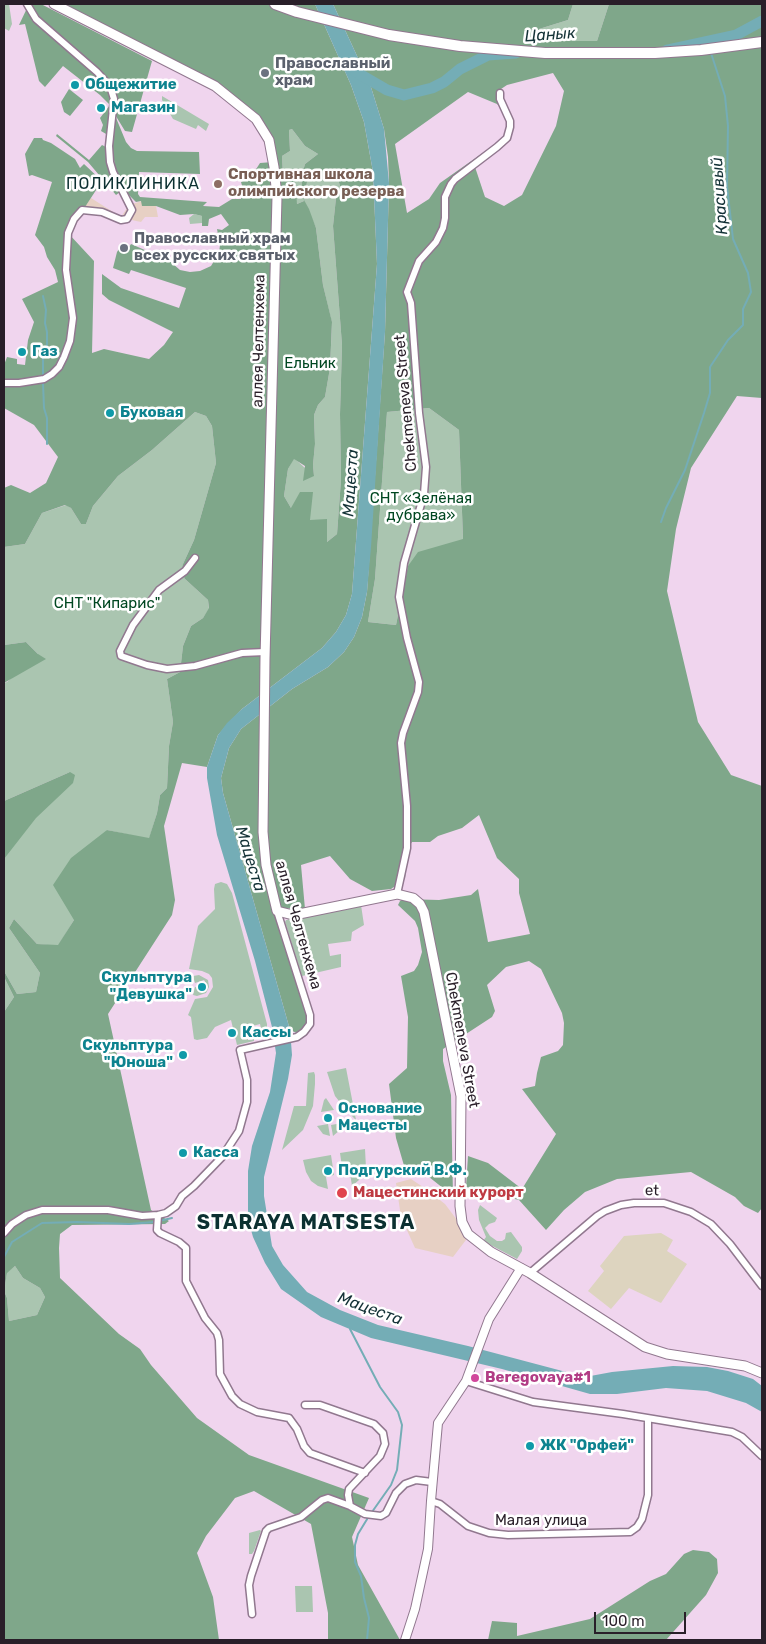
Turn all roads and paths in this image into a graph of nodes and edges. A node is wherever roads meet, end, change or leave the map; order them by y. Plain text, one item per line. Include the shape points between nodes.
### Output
1 (54, 4) edge
2 (275, 4) edge
3 (28, 5) edge
4 (762, 42) edge
5 (500, 93) dead end
6 (4, 383) edge
7 (195, 558) dead end
8 (265, 652) junction
9 (397, 894) junction
10 (277, 911) junction
11 (158, 1215) junction
12 (4, 1233) edge
13 (521, 1268) junction
14 (530, 1273) junction
15 (762, 1286) edge
16 (762, 1373) edge
17 (466, 1380) junction
18 (305, 1405) dead end
19 (648, 1419) junction
20 (762, 1456) edge
21 (365, 1473) junction
22 (432, 1482) junction
23 (431, 1501) junction
24 (350, 1506) junction
25 (252, 1614) dead end
26 (405, 1640) edge

1 - 8 main road, аллея Челтенхема via 215,86 256,119 269,140 277,197
2 - 4 highway via 389,35 460,46 544,53 655,53
3 - 6 street via 36,19 110,86 114,99 110,162 132,210 127,219 121,220 102,212 82,210 74,220 68,234 66,270 73,318 64,357 59,367 44,379
5 - 9 street, Chekmeneva Street via 510,121 507,138 450,184 445,197 443,228 420,260 407,292 426,466 424,494 404,563 399,597 419,682 401,743 407,848
7 - 8 street via 185,571 159,590 133,625 120,651 121,656 167,669 195,666 242,653
8 - 10 main road, аллея Челтенхема via 263,832 266,865
9 - 10 main road via 299,914
9 - 13 main road, Chekmeneva Street via 413,898 424,912 452,1043 462,1104 462,1222 468,1234 482,1247
10 - 11 street, аллея Челтенхема via 310,1014 310,1024 295,1037 240,1050 248,1094 239,1130 227,1152 213,1168 182,1196 176,1206
11 - 12 street via 142,1216 108,1210 42,1210 26,1215
11 - 21 street via 157,1230 186,1248 186,1281 217,1333 220,1374 232,1396 257,1412 289,1418 308,1450
13 - 14 main road, Chekmeneva Street
13 - 17 street via 482,1333
14 - 15 street, et via 605,1211 634,1203 664,1203 691,1212 711,1224
14 - 16 main road, Chekmeneva Street via 645,1347 667,1354 745,1366
17 - 19 street via 533,1402
17 - 22 street via 438,1424
18 - 21 street via 320,1404 380,1428 385,1439 383,1450
19 - 20 street via 732,1432
19 - 23 street, Малая улица via 648,1495 642,1519 630,1532 508,1535 480,1532
21 - 24 street via 349,1488
22 - 23 street
22 - 24 street via 416,1480 405,1484 396,1493 384,1516 375,1517
23 - 26 street via 428,1549
24 - 25 street via 333,1499 322,1500 301,1518 266,1531 249,1586

